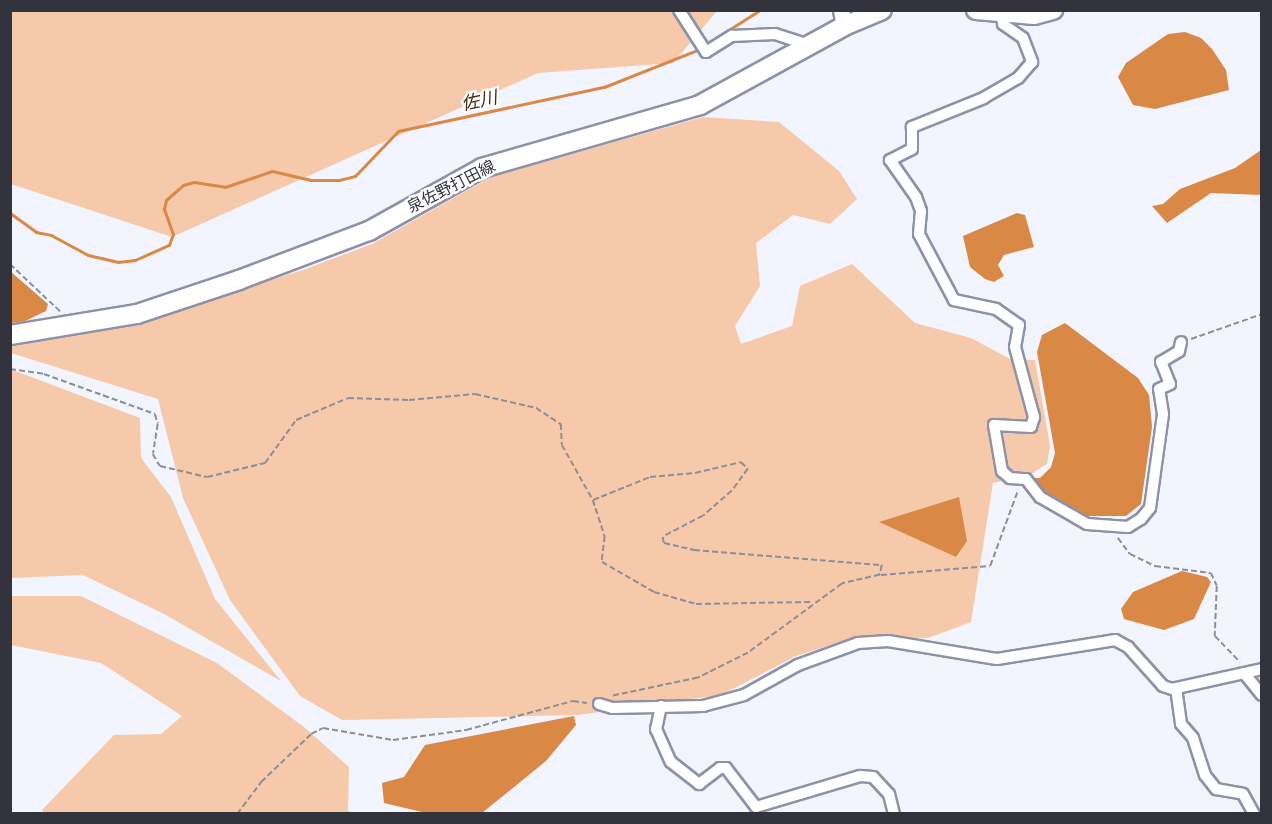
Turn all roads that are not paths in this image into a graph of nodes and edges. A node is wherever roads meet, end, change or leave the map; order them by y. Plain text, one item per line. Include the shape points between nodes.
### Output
1 (679, 10) edge
2 (882, 10) edge
3 (976, 10) edge
4 (1053, 10) edge
5 (1004, 12) edge
6 (843, 18) edge
7 (809, 45) junction
8 (10, 335) edge
9 (1181, 342) road end
10 (1262, 669) edge
11 (1244, 673) junction
12 (1176, 688) junction
13 (1262, 695) edge
14 (599, 704) road end
15 (661, 706) junction
16 (894, 813) edge
17 (1254, 813) edge

1 - 7 street via 706,52 732,36 775,34
2 - 6 main road, 泉佐野打田線
3 - 5 main road
4 - 5 main road via 1034,15
5 - 9 street via 1003,24 1023,38 1032,62 1018,78 984,98 912,127 912,149 890,160 916,197 921,211 919,234 954,300 996,309 1019,325 1015,347 1034,417 1031,427 994,425 1002,471 1010,478 1026,479 1040,497 1087,524 1128,527 1141,519 1150,508 1152,496 1163,414 1159,389 1170,384 1161,362 1179,351
6 - 7 main road, 泉佐野打田線
7 - 8 main road, 泉佐野打田線 via 700,105 482,168 358,235 137,314
10 - 11 street
11 - 12 street
11 - 13 street
12 - 15 street via 1163,686 1128,647 1115,640 997,659 888,641 858,643 808,661 744,695 703,706
12 - 17 street via 1181,724 1192,738 1205,775 1216,789 1243,794
14 - 15 street via 612,708
15 - 16 street via 656,729 671,762 699,784 720,768 726,768 756,807 860,776 873,777 889,794

